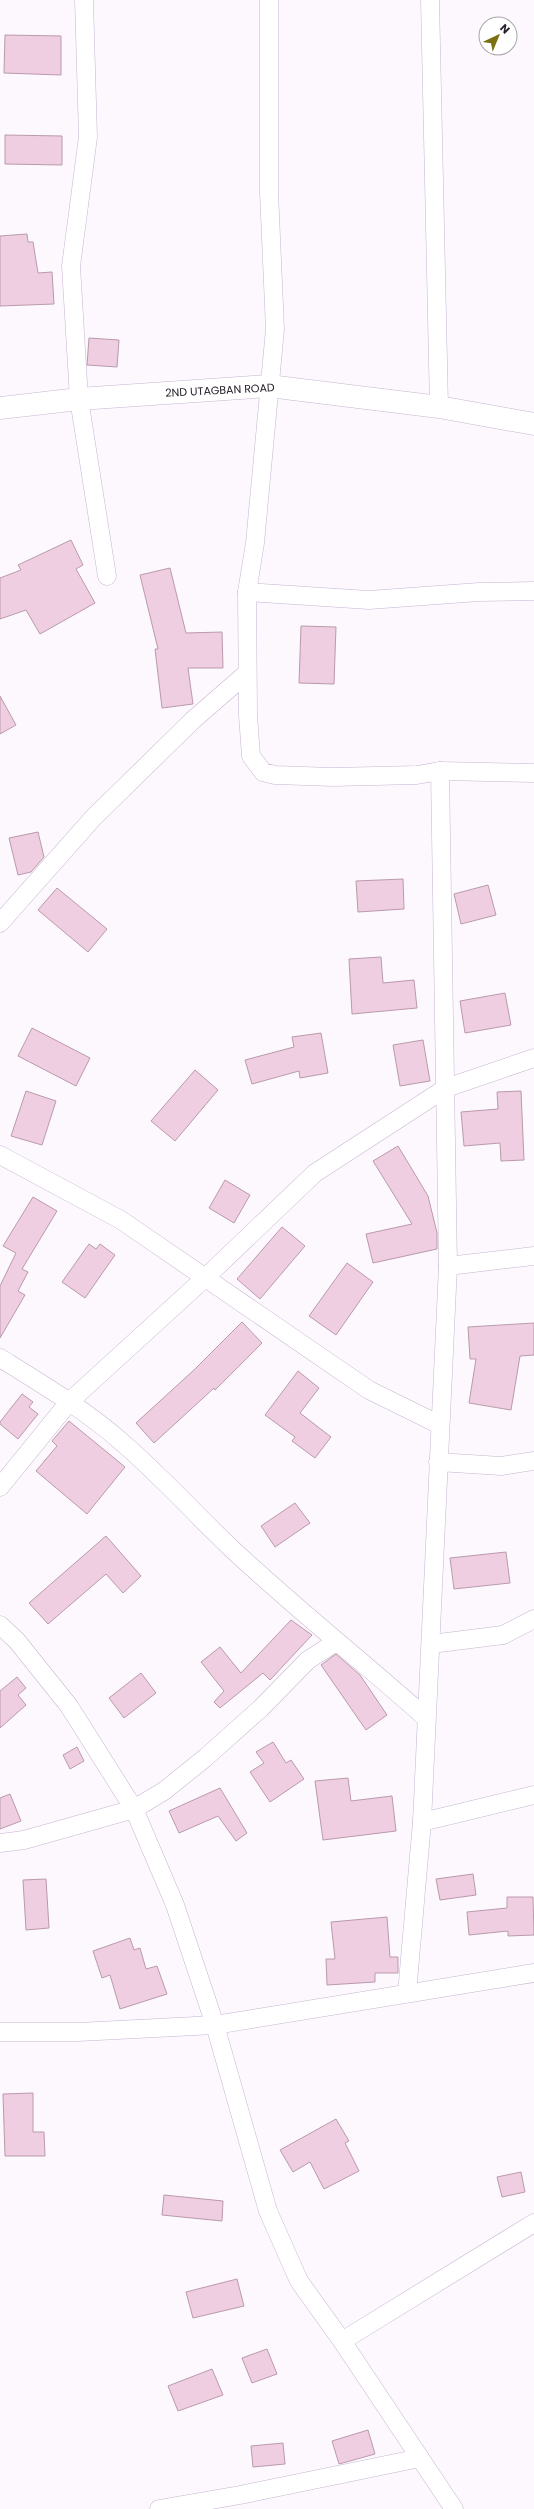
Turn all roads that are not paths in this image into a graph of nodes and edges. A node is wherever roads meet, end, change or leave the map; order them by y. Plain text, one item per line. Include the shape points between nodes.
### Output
1 (84, 0) edge
2 (269, 0) edge
3 (430, 0) edge
4 (269, 386) junction
5 (79, 399) junction
6 (439, 407) junction
7 (0, 408) edge
8 (534, 424) edge
9 (107, 576) dead end
10 (534, 591) edge
11 (246, 592) junction
12 (247, 673) junction
13 (440, 771) junction
14 (534, 773) edge
15 (0, 923) edge
16 (534, 1058) edge
17 (446, 1088) junction
18 (0, 1155) edge
19 (534, 1256) edge
20 (448, 1266) junction
21 (206, 1277) junction
22 (0, 1358) edge
23 (69, 1402) junction
24 (440, 1426) junction
25 (534, 1461) edge
26 (438, 1462) junction
27 (0, 1487) edge
28 (534, 1619) edge
29 (0, 1625) edge
30 (336, 1642) junction
31 (431, 1644) junction
32 (426, 1718) junction
33 (534, 1795) edge
34 (134, 1809) junction
35 (422, 1822) junction
36 (0, 1843) edge
37 (534, 1972) edge
38 (406, 1993) junction
39 (215, 2025) junction
40 (0, 2032) edge
41 (534, 2223) edge
42 (342, 2341) junction
43 (420, 2458) junction
44 (159, 2509) edge
45 (454, 2509) edge

1 - 5 street via 88,137 71,266
2 - 4 street via 269,192 275,329
3 - 6 street
4 - 5 street, 2ND UTAGBAN ROAD
4 - 6 street, 2ND UTAGBAN ROAD
4 - 11 street via 255,543
5 - 7 street, 2ND UTAGBAN ROAD
5 - 9 street
6 - 8 street, 2ND UTAGBAN ROAD
10 - 11 street via 478,592 369,600
11 - 12 street
12 - 13 street via 251,756 263,772 275,775 333,777 418,775
12 - 15 street via 193,720 93,818
13 - 14 street
13 - 17 street
16 - 17 street
17 - 20 street
17 - 21 street via 315,1173
18 - 21 street via 121,1220
19 - 20 street
20 - 24 street
21 - 23 street
21 - 24 street via 369,1390
22 - 23 street
23 - 27 street
23 - 30 street via 123,1442 179,1494 231,1548
24 - 26 street
25 - 26 street via 501,1466
26 - 31 street
28 - 31 street via 503,1635
29 - 34 street via 17,1641 69,1706
30 - 32 street via 357,1656
30 - 34 street via 308,1660 261,1708 205,1758 164,1791
31 - 32 street
32 - 35 street
33 - 35 street
34 - 36 street via 24,1840
34 - 39 street via 175,1905
35 - 38 street
37 - 38 street
38 - 39 street
39 - 40 street via 78,2032
39 - 42 street via 268,2211 299,2281
41 - 42 street
42 - 43 street
43 - 44 street
43 - 45 street

